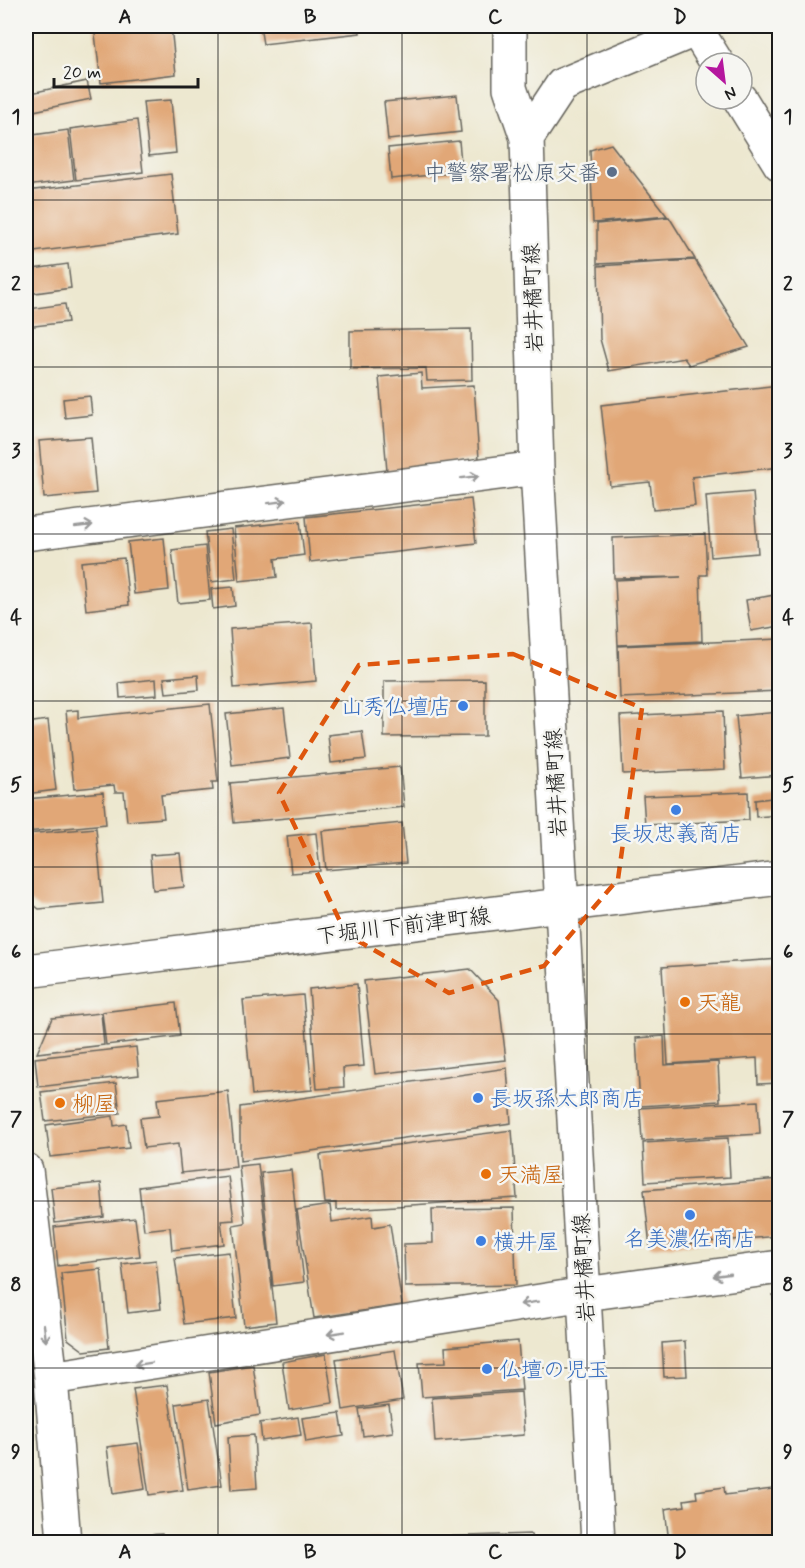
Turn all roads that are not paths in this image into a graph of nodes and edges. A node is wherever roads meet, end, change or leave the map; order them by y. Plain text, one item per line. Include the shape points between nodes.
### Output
1 (510, 26) edge
2 (695, 27) edge
3 (710, 51) edge
4 (747, 111) edge
5 (526, 138) junction
6 (780, 164) edge
7 (537, 468) junction
8 (26, 534) edge
9 (780, 878) edge
10 (561, 905) junction
11 (26, 971) edge
12 (26, 1170) edge
13 (780, 1267) edge
14 (585, 1294) junction
15 (51, 1378) junction
16 (64, 1542) edge
17 (598, 1542) edge

1 - 5 main road, 岩井橘町線 via 510,88
2 - 3 main road
2 - 5 main road via 562,85
4 - 6 main road
5 - 7 main road, 岩井橘町線
8 -> 7 main road
7 - 10 main road, 岩井橘町線
9 - 10 main road, 下堀川下前津町線
10 - 11 main road, 下堀川下前津町線
10 - 14 main road, 岩井橘町線
12 -> 15 main road
13 -> 14 main road
14 -> 15 main road
14 - 17 main road, 岩井橘町線
15 - 16 main road

